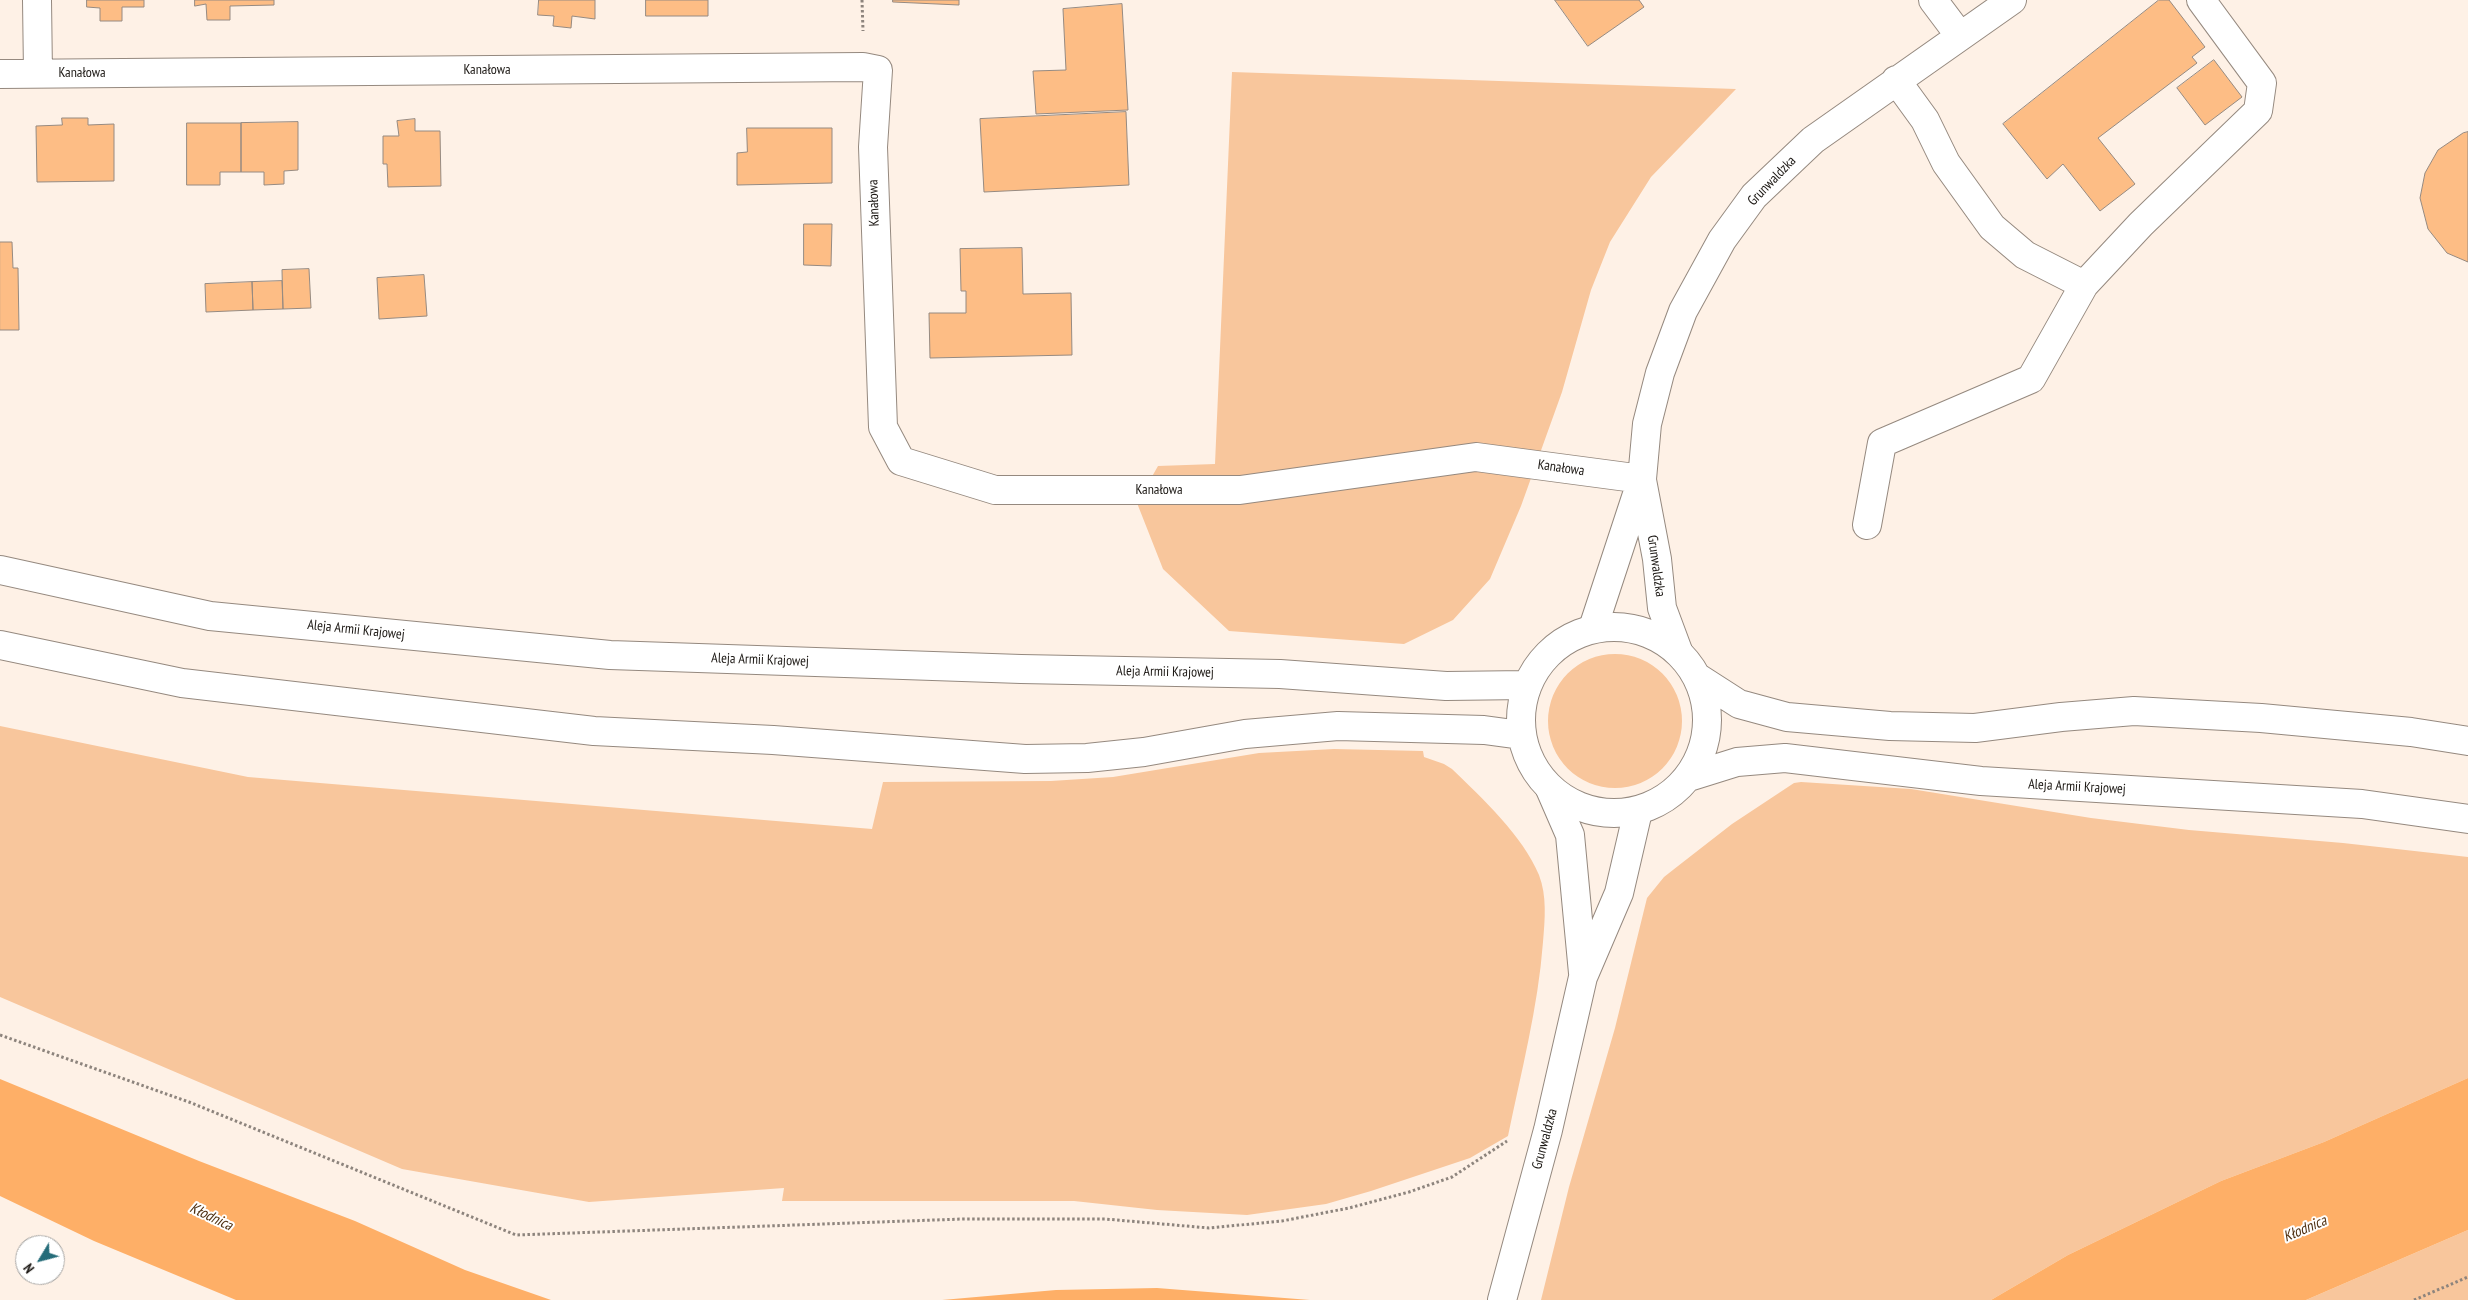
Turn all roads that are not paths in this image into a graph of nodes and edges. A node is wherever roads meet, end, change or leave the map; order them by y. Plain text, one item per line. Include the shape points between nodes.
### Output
1 (37, 0) edge
2 (1933, 0) edge
3 (2012, 0) edge
4 (2201, 0) edge
5 (1960, 36) junction
6 (38, 73) junction
7 (0, 74) edge
8 (1896, 80) junction
9 (2084, 285) junction
10 (1642, 479) junction
11 (1867, 525) dead end
12 (0, 570) edge
13 (1592, 628) junction
14 (0, 645) edge
15 (1678, 651) junction
16 (1697, 677) junction
17 (1526, 685) junction
18 (1521, 735) junction
19 (2468, 741) edge
20 (1689, 777) junction
21 (1550, 789) junction
22 (1638, 811) junction
23 (2468, 819) edge
24 (1583, 977) junction
25 (1504, 1291) edge

1 - 6 main road
2 - 5 main road
3 - 5 main road, Grunwaldzka
4 - 9 main road via 2262,83 2258,111 2141,224
5 - 8 main road, Grunwaldzka
6 - 7 main road, Kanałowa
6 - 10 main road, Kanałowa via 853,67 878,70 873,147 883,427 901,461 995,490 1240,490 1476,457
8 - 9 main road via 1925,120 1946,164 1992,227 2025,255
8 - 10 main road, Grunwaldzka via 1813,140 1754,196 1722,240 1683,311 1660,373 1647,424
9 - 11 main road via 2031,379 1882,443
10 - 13 main road, Grunwaldzka
10 - 15 main road, Grunwaldzka via 1657,559 1662,608
12 - 17 main road, Aleja Armii Krajowej via 210,616 610,655 1280,674 1446,686
13 - 15 main road, Aleja Armii Krajowej via 1622,626 1650,633
13 - 17 main road, Aleja Armii Krajowej via 1564,640 1542,659
14 - 18 main road via 182,683 594,731 773,740 1025,759 1087,758 1144,752 1245,734 1338,726 1484,730
15 - 16 main road, Aleja Armii Krajowej
16 - 19 main road, Aleja Armii Krajowej via 1739,704 1796,718 1890,726 1975,728 2134,711 2261,718 2411,732
16 - 20 main road, Aleja Armii Krajowej via 1707,708 1708,729 1704,750
17 - 18 main road, Aleja Armii Krajowej via 1520,710
18 - 21 main road, Aleja Armii Krajowej via 1531,764
20 - 22 main road, Aleja Armii Krajowej via 1666,798
20 - 23 main road, Aleja Armii Krajowej via 1737,762 1785,758 1981,781 2362,804
21 - 22 main road, Aleja Armii Krajowej via 1576,807 1607,814
21 - 24 main road, Grunwaldzka via 1570,835
22 - 24 main road, Grunwaldzka via 1619,893
24 - 25 main road, Grunwaldzka via 1548,1130

